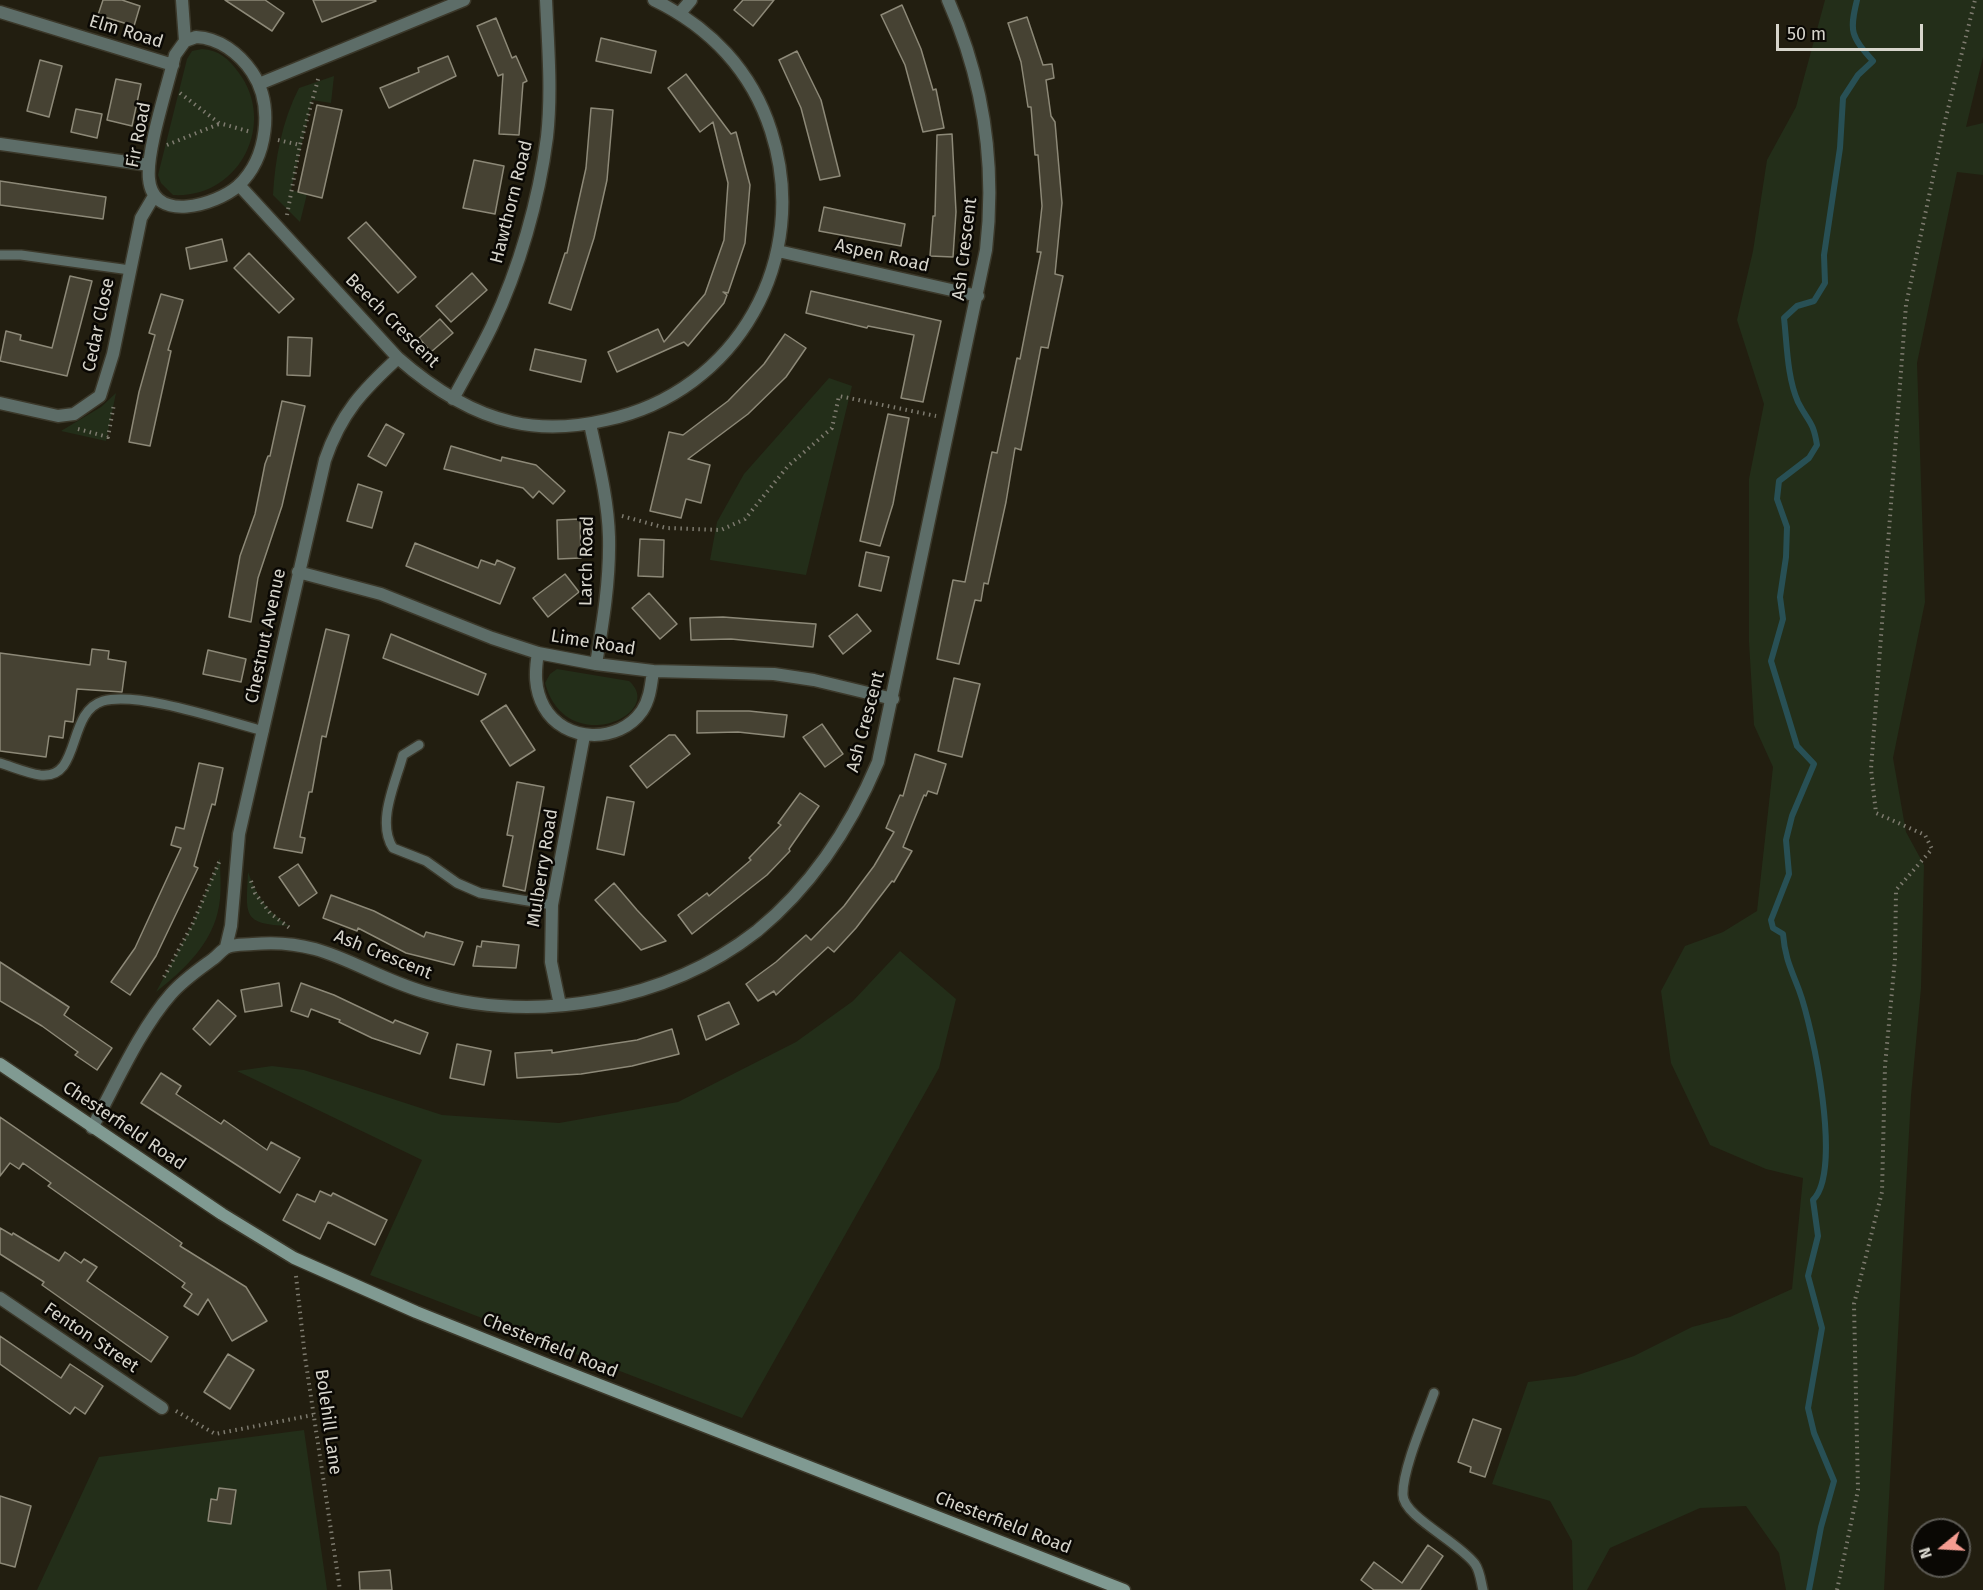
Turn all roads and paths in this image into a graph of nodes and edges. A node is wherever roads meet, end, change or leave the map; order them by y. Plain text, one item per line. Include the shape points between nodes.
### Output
1 (182, 0) edge
2 (464, 0) edge
3 (546, 0) edge
4 (654, 0) edge
5 (691, 0) edge
6 (948, 0) edge
7 (1975, 0) edge
8 (0, 12) edge
9 (680, 13) junction
10 (185, 41) junction
11 (326, 57) junction
12 (173, 65) junction
13 (169, 82) junction
14 (259, 84) junction
15 (219, 123) junction
16 (264, 136) junction
17 (0, 144) edge
18 (300, 145) junction
19 (152, 152) junction
20 (149, 165) junction
21 (239, 185) junction
22 (154, 196) junction
23 (284, 234) junction
24 (778, 251) junction
25 (0, 255) edge
26 (130, 270) junction
27 (978, 296) junction
28 (398, 358) junction
29 (453, 399) junction
30 (0, 403) edge
31 (951, 419) junction
32 (590, 424) junction
33 (607, 512) junction
34 (298, 572) junction
35 (538, 652) junction
36 (597, 664) junction
37 (653, 671) junction
38 (892, 699) junction
39 (264, 731) junction
40 (584, 736) junction
41 (418, 745) dead end
42 (0, 763) edge
43 (237, 853) junction
44 (552, 905) junction
45 (297, 943) junction
46 (226, 947) junction
47 (161, 982) dead end
48 (560, 1005) junction
49 (0, 1064) edge
50 (92, 1128) junction
51 (294, 1258) junction
52 (0, 1298) edge
53 (1434, 1393) dead end
54 (162, 1408) joint
55 (313, 1415) junction
56 (339, 1590) edge
57 (1124, 1590) edge
58 (1483, 1590) edge
59 (1837, 1590) edge

1 - 10 street
2 - 11 street
3 - 29 street, Hawthorn Road via 547,137 537,187 523,244 492,326
4 - 9 street, Beech Crescent
5 - 9 street
6 - 27 street, Ash Crescent via 973,69 988,152 990,212
7 - 59 path via 1906,305 1871,769 1876,813 1925,835 1932,849 1896,890 1882,1192 1854,1304 1858,1490
8 - 12 street, Elm Road
9 - 24 street, Beech Crescent via 734,60 768,121 783,183 784,212
10 - 12 street, Fir Road via 175,54
10 - 14 street via 196,37 219,42 247,66
11 - 14 street
11 - 18 path
12 - 13 street, Fir Road
13 - 15 path via 191,104
13 - 19 street, Fir Road
14 - 16 street via 264,101
15 - 16 path
15 - 19 path
16 - 18 path
16 - 21 street
17 - 20 street
18 - 23 path
19 - 20 street, Fir Road
20 - 22 street, Fir Road
21 - 22 street via 204,204 189,207 174,207
21 - 23 street, Beech Crescent
22 - 26 street, Cedar Close via 141,218
23 - 28 street, Beech Crescent
24 - 27 street, Aspen Road
24 - 32 street, Beech Crescent via 753,316 699,379 648,408
25 - 26 lane
26 - 30 street, Cedar Close via 100,396 74,414 58,416
27 - 31 street, Ash Crescent
28 - 29 street, Beech Crescent
28 - 34 street, Chestnut Avenue via 365,388 334,432
29 - 32 street, Beech Crescent via 512,422 542,426
31 - 33 path via 840,396 832,429 788,466 745,519 721,530 666,528
31 - 38 street, Ash Crescent
32 - 33 street, Larch Road
33 - 36 street, Larch Road via 609,561
34 - 35 street, Lime Road via 381,594
34 - 39 street, Chestnut Avenue
35 - 36 street, Lime Road
35 - 40 street via 536,681 545,709 558,723
36 - 37 street, Lime Road
37 - 38 street, Lime Road via 774,675 814,680
37 - 40 street via 643,710 630,723 616,732
38 - 48 street, Ash Crescent via 878,762 861,802 816,870 758,930 725,953 648,988 602,1000
39 - 42 lane via 139,700 117,699 90,707 82,717 69,758 53,774 40,775
39 - 43 street, Chestnut Avenue
40 - 44 street, Mulberry Road
41 - 44 lane via 403,755 387,815 386,830 393,848 426,861 457,883 480,892
43 - 45 path via 246,858 255,893 270,912 289,926
43 - 46 street, Chestnut Avenue
43 - 47 path via 220,858 192,925
44 - 48 street, Mulberry Road via 551,962
45 - 46 street, Ash Crescent
45 - 48 street, Ash Crescent via 327,951 397,983 455,1000 485,1005
46 - 50 street via 170,995
49 - 50 main road, Chesterfield Road
50 - 51 main road, Chesterfield Road
51 - 55 path, Bolehill Lane
51 - 57 main road, Chesterfield Road via 551,1366
52 - 54 street, Fenton Street
53 - 58 lane via 1406,1478 1405,1505 1458,1545 1476,1565
54 - 55 path via 176,1411 215,1434
55 - 56 path, Bolehill Lane

